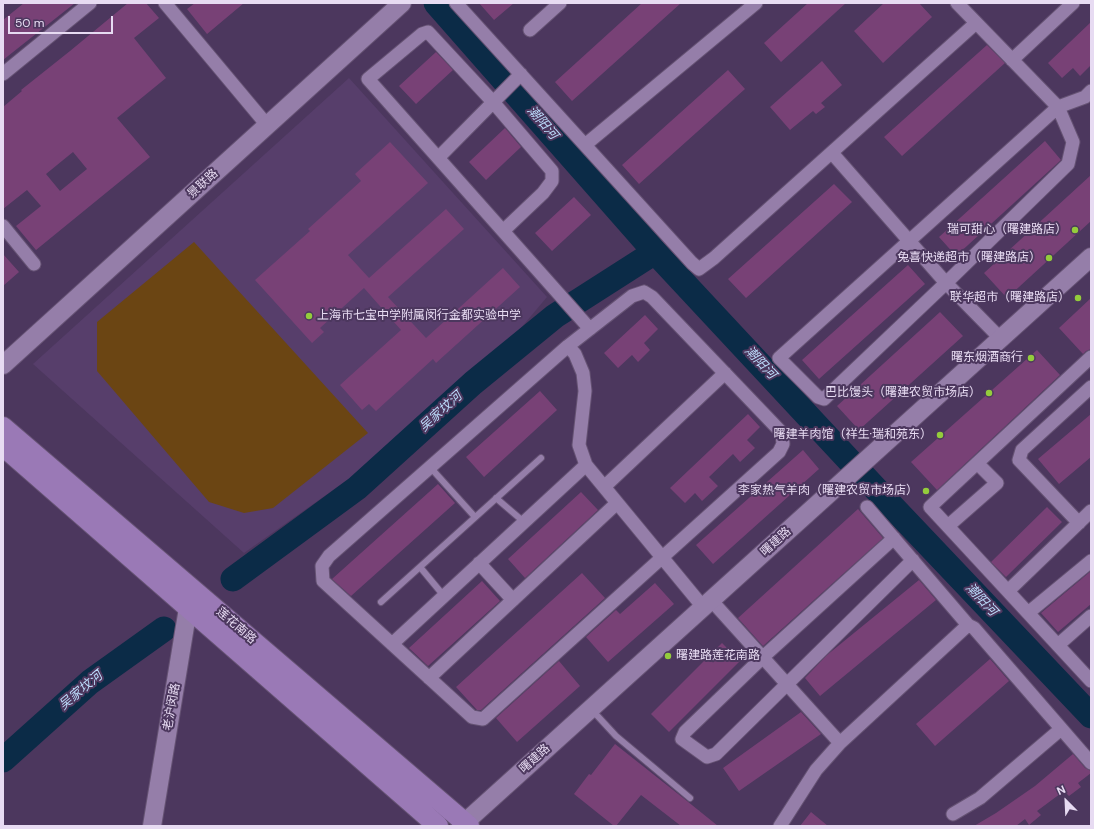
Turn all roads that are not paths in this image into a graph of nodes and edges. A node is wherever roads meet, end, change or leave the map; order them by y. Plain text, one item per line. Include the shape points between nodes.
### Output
1 (90, 3) edge
2 (165, 3) edge
3 (402, 3) edge
4 (456, 3) edge
5 (560, 3) edge
6 (756, 3) edge
7 (957, 3) edge
8 (1073, 3) edge
9 (976, 23) junction
10 (530, 30) dead end
11 (1012, 60) junction
12 (4, 71) edge
13 (521, 74) junction
14 (1091, 91) edge
15 (494, 101) junction
16 (1058, 107) junction
17 (267, 125) junction
18 (585, 146) junction
19 (832, 153) junction
20 (438, 158) junction
21 (3, 226) edge
22 (503, 231) junction
23 (910, 242) junction
24 (1091, 257) edge
25 (34, 264) dead end
26 (946, 283) junction
27 (590, 329) junction
28 (1001, 338) junction
29 (568, 346) junction
30 (1091, 357) edge
31 (3, 365) edge
32 (725, 373) junction
33 (1091, 387) edge
34 (3, 427) edge
35 (3, 446) edge
36 (541, 458) dead end
37 (977, 464) junction
38 (586, 465) junction
39 (430, 467) junction
40 (604, 487) junction
41 (496, 498) junction
42 (617, 503) junction
43 (867, 507) dead end
44 (1091, 511) edge
45 (475, 518) junction
46 (524, 522) junction
47 (1078, 523) junction
48 (948, 526) junction
49 (894, 538) junction
50 (662, 557) junction
51 (912, 560) junction
52 (1091, 561) edge
53 (479, 563) junction
54 (420, 567) junction
55 (192, 588) junction
56 (1008, 591) junction
57 (444, 596) junction
58 (513, 600) junction
59 (381, 602) dead end
60 (707, 603) junction
61 (188, 607) junction
62 (1028, 613) junction
63 (1091, 616) edge
64 (968, 625) junction
65 (392, 644) junction
66 (1058, 645) junction
67 (763, 658) junction
68 (429, 678) junction
69 (1090, 678) edge
70 (787, 684) junction
71 (591, 708) junction
72 (1062, 729) junction
73 (840, 743) junction
74 (1091, 763) edge
75 (690, 798) dead end
76 (953, 814) dead end
77 (465, 825) edge
78 (152, 826) edge
79 (438, 826) edge
80 (780, 826) edge

1 - 12 street
2 - 17 street
3 - 17 street, 景联路
4 - 13 street
5 - 10 street
6 - 18 street
7 - 9 street
8 - 11 street
9 - 11 street
9 - 19 street
11 - 16 street
13 - 15 street
13 - 18 street
14 - 16 street via 1085,97
15 - 20 street
15 - 20 street via 428,32 422,34 368,79
15 - 22 street via 552,171 552,181 543,193
16 - 23 street
16 - 26 street via 1073,142 1068,164
17 - 31 street, 景联路
18 - 19 street via 699,269
19 - 23 street
20 - 22 street
21 - 25 street
22 - 27 street
23 - 26 street
23 - 26 street via 779,358 818,397 824,399
24 - 28 street, 曙建路
26 - 28 street
27 - 29 street
27 - 32 street via 632,296 644,292
28 - 60 street, 曙建路
29 - 38 street via 575,354 583,374 585,391 580,445
29 - 39 street
30 - 37 street
32 - 40 street
32 - 50 street via 782,433 783,444 780,452
33 - 47 street via 1022,450 1019,460
34 - 55 main road, 莲花南路
35 - 61 main road, 莲花南路
36 - 41 lane
37 - 48 street via 930,507
37 - 48 street via 997,483
38 - 40 street
38 - 46 street
39 - 45 lane
39 - 65 street via 329,556 322,566 324,581
40 - 42 street
41 - 45 lane
41 - 46 lane
42 - 50 street
42 - 58 street
43 - 49 street
44 - 47 street
45 - 54 lane
46 - 53 street
47 - 56 street
48 - 56 street
49 - 51 street
49 - 67 street
50 - 60 street
50 - 68 street via 483,719 472,717
51 - 64 street
51 - 70 street
52 - 62 street
53 - 57 street
53 - 58 street
54 - 57 lane
54 - 59 lane
55 - 61 street, 老沪闵路
55 - 77 main road, 莲花南路
56 - 62 street
57 - 65 street
58 - 68 street
60 - 67 street
60 - 71 street, 曙建路
61 - 78 street, 老沪闵路
61 - 79 main road, 莲花南路
62 - 66 street
63 - 66 street
64 - 72 street via 974,628
64 - 73 street
65 - 68 street
66 - 69 street
67 - 70 street
67 - 70 street via 685,732 682,739 706,757 716,754
70 - 73 street
71 - 75 lane via 616,736
71 - 77 street, 曙建路
72 - 74 street
72 - 76 street via 980,798
73 - 80 street via 816,770

